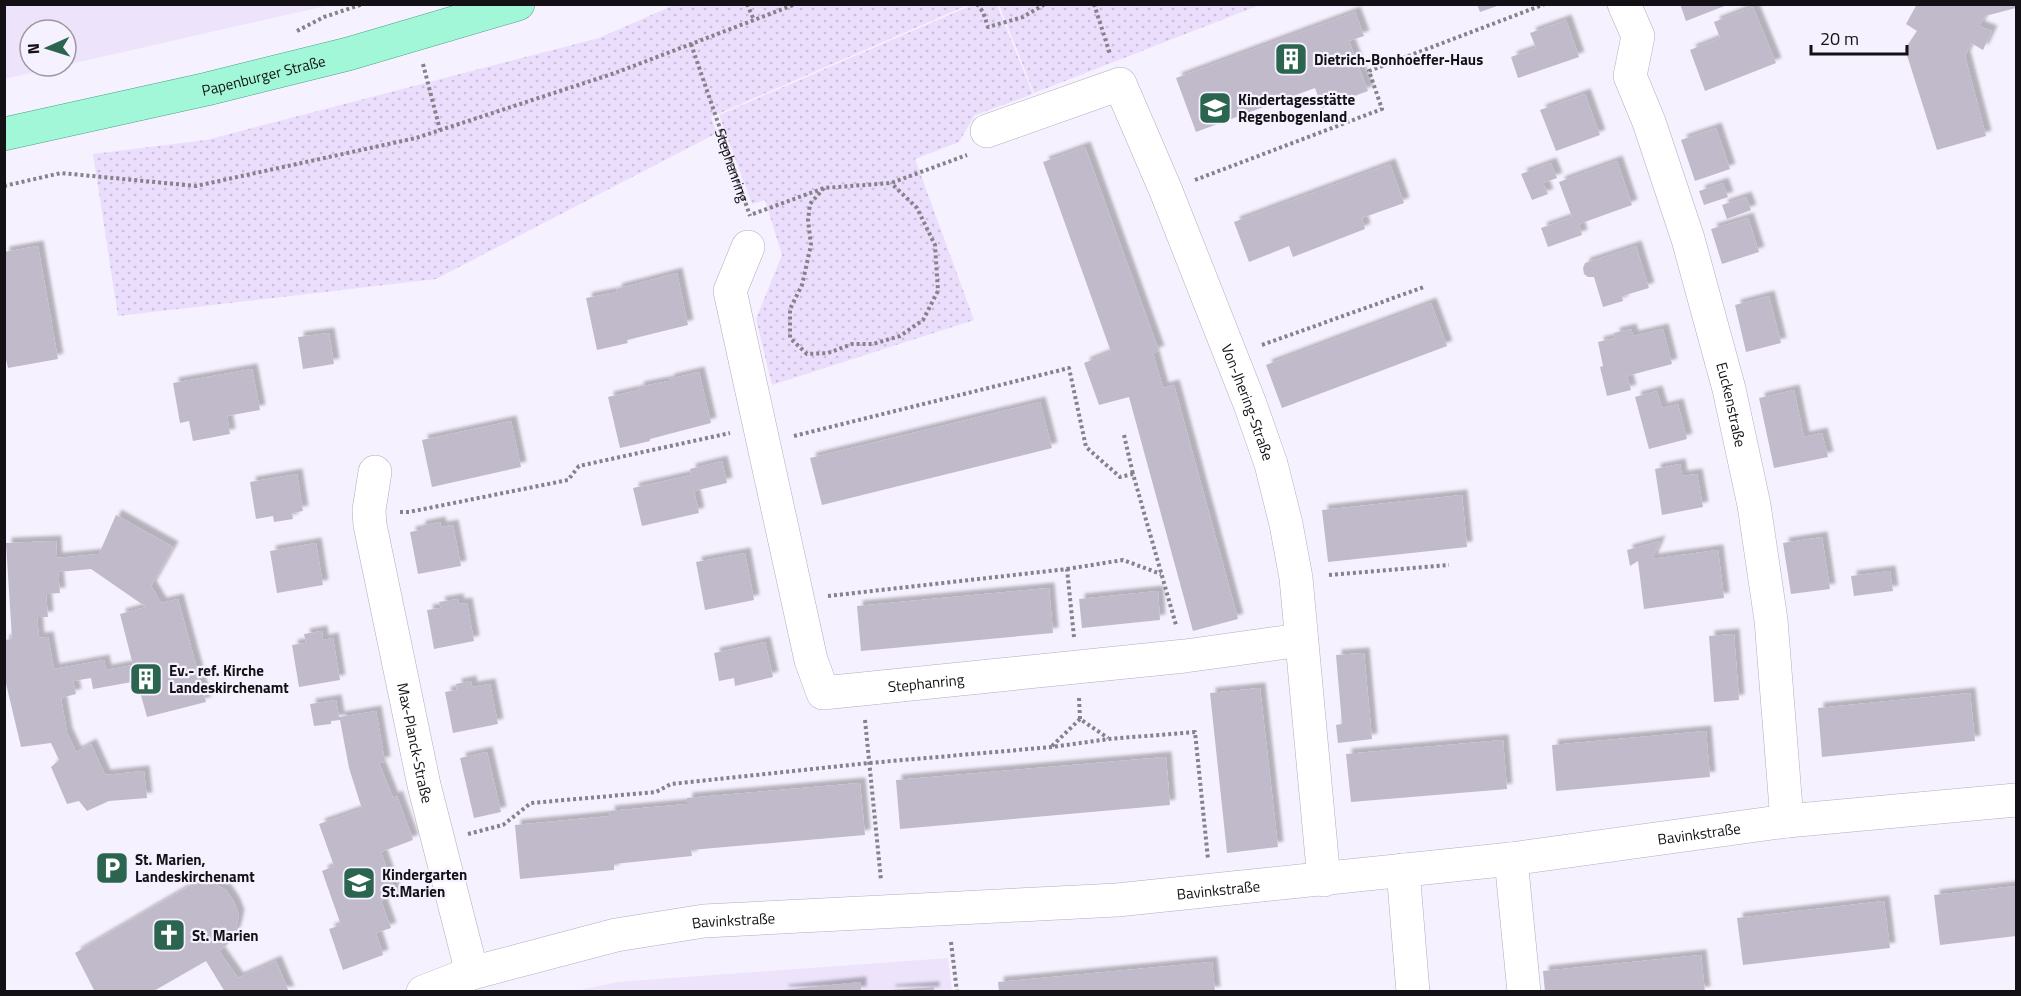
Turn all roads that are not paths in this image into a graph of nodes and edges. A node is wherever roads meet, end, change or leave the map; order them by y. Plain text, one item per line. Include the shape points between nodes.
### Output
1 (518, 4) edge
2 (1624, 4) edge
3 (987, 131) road end
4 (4, 134) edge
5 (749, 231) road end
6 (375, 472) dead end
7 (1301, 640) junction
8 (2016, 800) edge
9 (1787, 820) junction
10 (1510, 859) junction
11 (1403, 870) junction
12 (1324, 880) junction
13 (472, 973) junction
14 (423, 992) edge
15 (1413, 992) edge
16 (1524, 992) edge

1 - 4 main road, Papenburger Straße via 416,36 207,89
2 - 9 street, Euckenstraße via 1638,36 1630,76 1688,239 1730,389 1754,505 1772,620
3 - 7 street, Von-Jhering-Straße via 1120,84 1166,191 1271,464 1296,578
5 - 7 street, Stephanring via 730,291 811,660 823,693 1078,668
6 - 13 street, Max-Planck-Straße via 370,525 421,773
7 - 12 street, Von-Jhering-Straße
8 - 9 street, Bavinkstraße
9 - 10 street, Bavinkstraße
10 - 11 street, Bavinkstraße
10 - 16 street
11 - 12 street, Bavinkstraße
11 - 15 street
12 - 13 street, Bavinkstraße via 1118,900 704,921 616,934
13 - 14 street, Bavinkstraße

